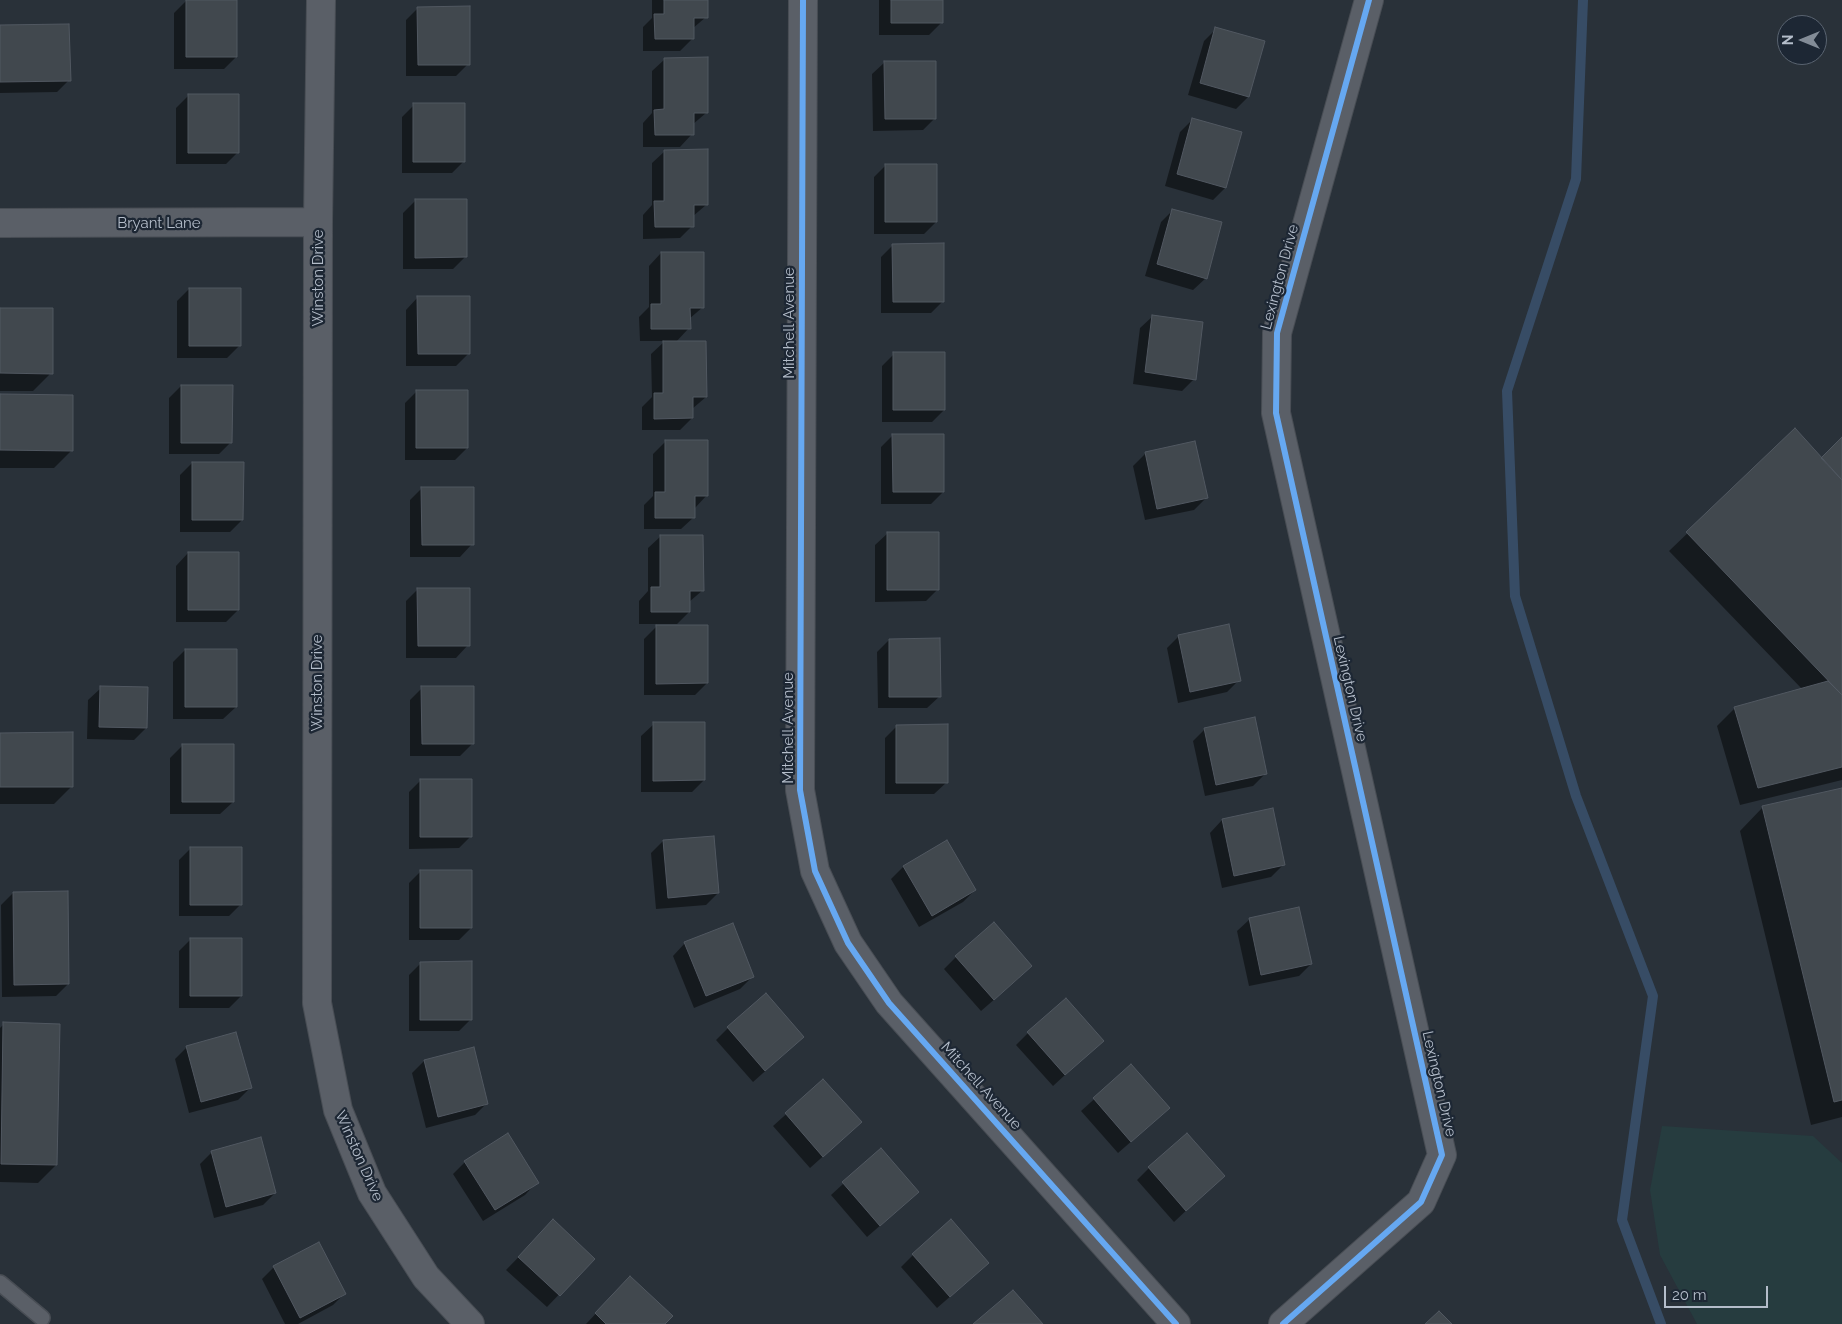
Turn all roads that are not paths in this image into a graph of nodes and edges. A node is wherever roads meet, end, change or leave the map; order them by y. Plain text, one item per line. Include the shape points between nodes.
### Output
1 (321, 0) edge
2 (802, 0) edge
3 (1369, 0) edge
4 (318, 222) junction
5 (0, 224) edge
6 (0, 1283) edge
7 (42, 1318) dead end
8 (470, 1324) edge
9 (1176, 1324) edge
10 (1283, 1324) edge

1 - 4 street, Winston Drive
2 - 9 street, Mitchell Avenue via 800,790 815,871 848,943 889,1003
3 - 10 street, Lexington Drive via 1277,333 1276,413 1442,1155 1421,1202
4 - 5 street, Bryant Lane
4 - 8 street, Winston Drive via 317,1003 338,1110 372,1193 426,1276
6 - 7 lane

